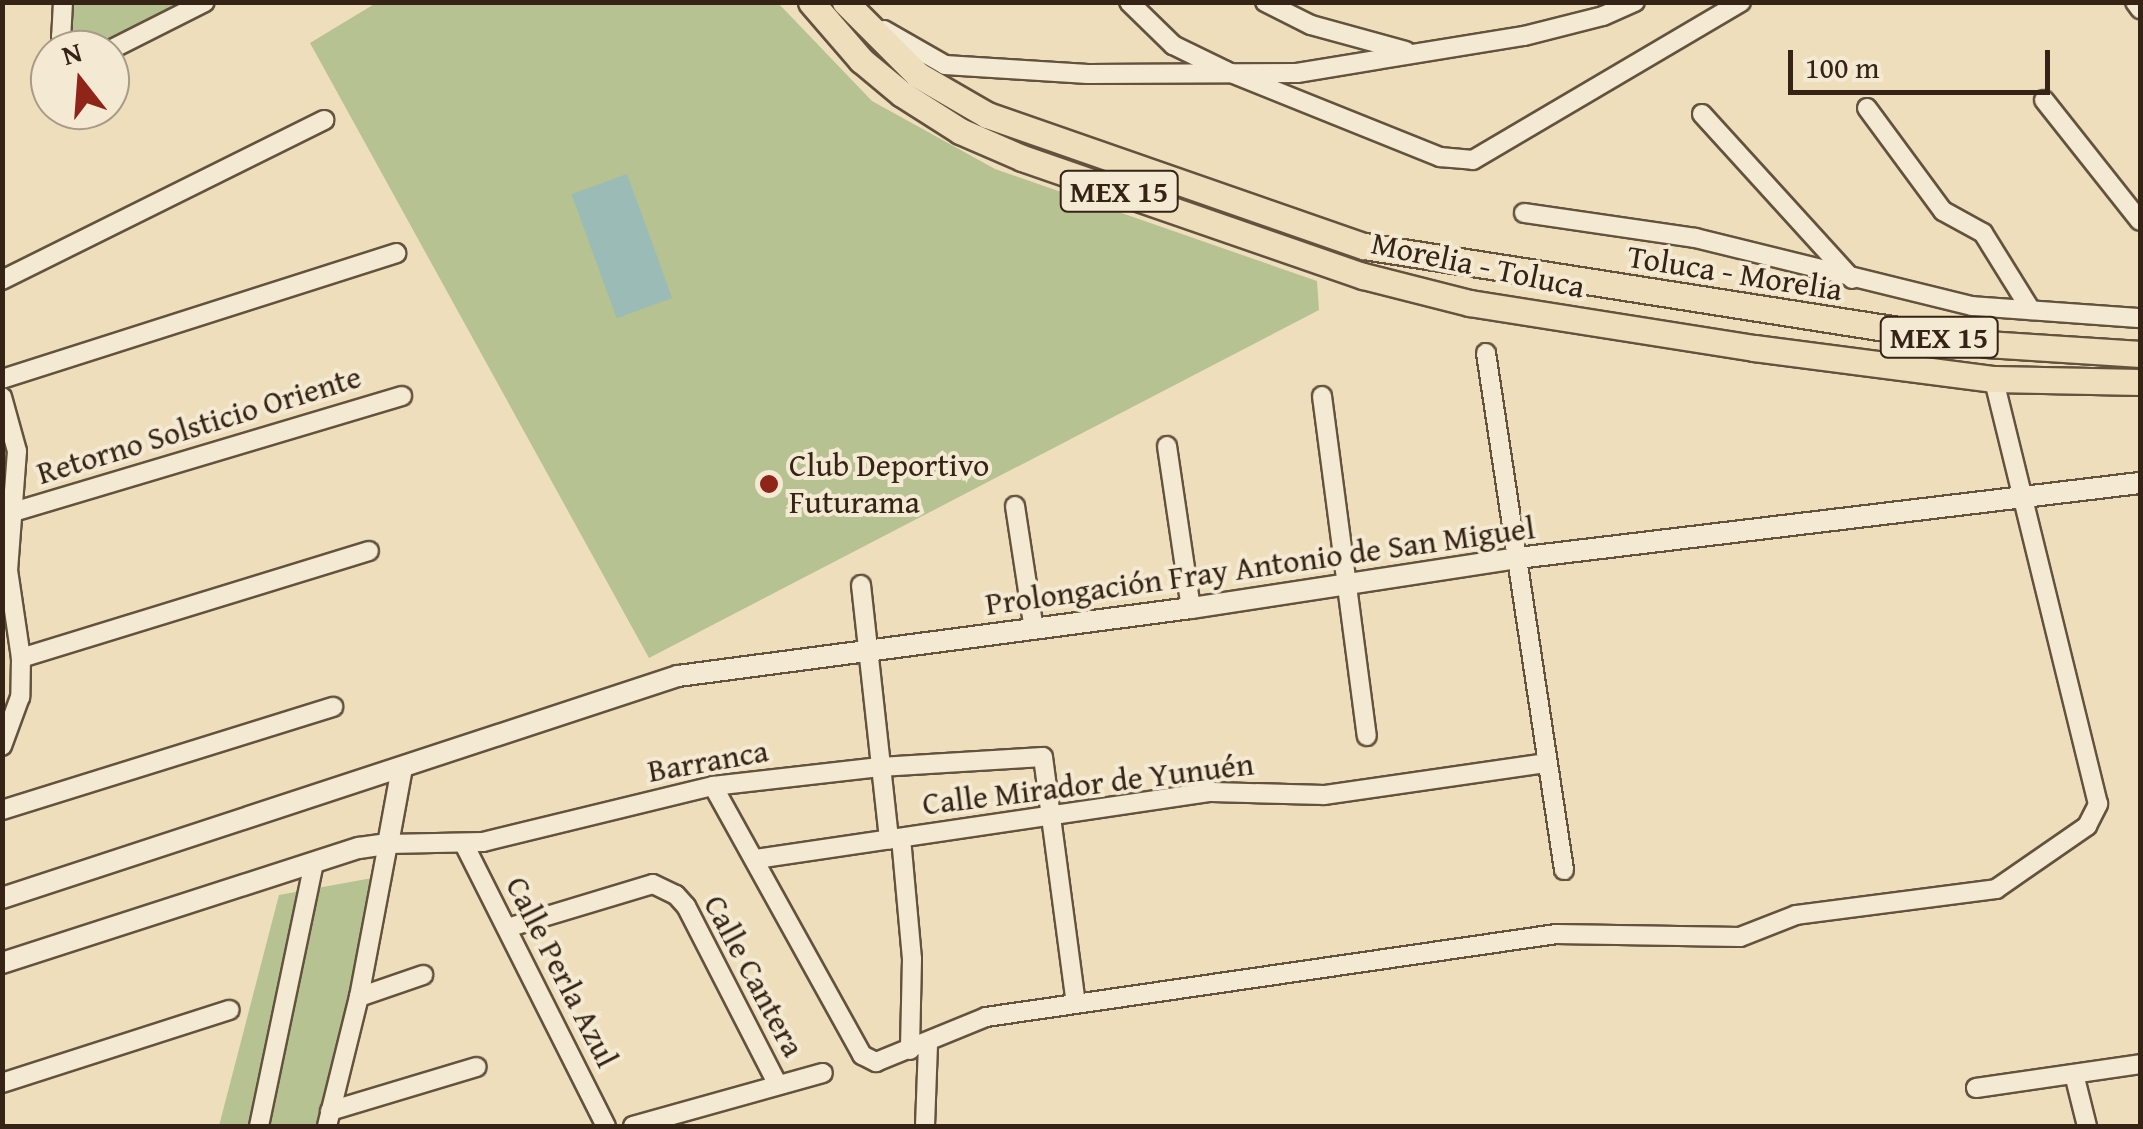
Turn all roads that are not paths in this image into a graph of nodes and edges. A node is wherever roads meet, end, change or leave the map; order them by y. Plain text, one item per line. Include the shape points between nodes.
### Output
1 (62, 2) edge
2 (204, 2) edge
3 (811, 2) edge
4 (845, 2) edge
5 (861, 2) edge
6 (1129, 2) edge
7 (1266, 2) edge
8 (1571, 2) edge
9 (1636, 2) edge
10 (1741, 2) edge
11 (2134, 2) edge
12 (2140, 9) edge
13 (1577, 23) junction
14 (61, 30) edge
15 (1347, 35) junction
16 (130, 40) edge
17 (1416, 53) junction
18 (1351, 65) junction
19 (1226, 71) junction
20 (2044, 100) dead end
21 (1868, 108) dead end
22 (1702, 114) dead end
23 (325, 120) dead end
24 (1524, 213) dead end
25 (2140, 221) edge
26 (396, 253) dead end
27 (2, 280) edge
28 (1853, 280) junction
29 (1470, 302) junction
30 (1739, 308) junction
31 (2031, 310) junction
32 (2140, 318) edge
33 (1987, 344) junction
34 (1754, 348) junction
35 (1486, 354) dead end
36 (2140, 354) edge
37 (2, 379) edge
38 (1994, 379) junction
39 (2140, 382) edge
40 (402, 396) dead end
41 (1322, 396) dead end
42 (2, 398) edge
43 (1167, 446) dead end
44 (2140, 483) edge
45 (2023, 496) junction
46 (1015, 506) dead end
47 (14, 512) junction
48 (369, 551) dead end
49 (1518, 558) junction
50 (861, 585) dead end
51 (1348, 585) junction
52 (1192, 608) junction
53 (1034, 630) junction
54 (868, 652) junction
55 (21, 658) junction
56 (332, 706) dead end
57 (1367, 736) dead end
58 (2, 746) edge
59 (1548, 763) junction
60 (880, 767) junction
61 (402, 768) junction
62 (713, 786) junction
63 (2, 810) edge
64 (1051, 818) junction
65 (895, 838) junction
66 (388, 844) junction
67 (464, 844) junction
68 (756, 859) junction
69 (314, 864) junction
70 (1564, 870) dead end
71 (2, 898) edge
72 (506, 928) junction
73 (2, 963) edge
74 (423, 976) dead end
75 (359, 997) junction
76 (1076, 1003) junction
77 (230, 1010) dead end
78 (928, 1043) junction
79 (910, 1050) junction
80 (2140, 1064) edge
81 (477, 1067) dead end
82 (823, 1073) dead end
83 (2074, 1074) junction
84 (2, 1083) edge
85 (778, 1085) junction
86 (1976, 1088) dead end
87 (329, 1119) edge
88 (259, 1126) edge
89 (606, 1126) edge
90 (633, 1126) edge
91 (925, 1126) edge
92 (2087, 1126) edge

1 - 14 street
2 - 16 street
3 - 29 main road, Morelia - Toluca / MEX 15 via 861,60 960,131 1363,276
4 - 30 main road, Toluca - Morelia / MEX 15 via 918,75 988,115 1067,146 1364,246
5 - 19 street via 888,34 945,65 1088,74
6 - 19 street via 1173,45
7 - 15 street
8 - 13 street
9 - 13 street
10 - 19 street via 1473,160 1440,157
11 - 12 street
13 - 17 street
15 - 17 street
15 - 18 street
17 - 18 street
18 - 19 street via 1297,73
20 - 25 street
21 - 31 street via 1943,210 1983,233
22 - 28 street
23 - 27 street
24 - 28 street via 1695,238
26 - 37 street
28 - 31 street via 1972,306
29 - 30 main road via 1568,306 1730,335
29 - 34 main road, Morelia - Toluca / MEX 15
30 - 33 main road, Toluca - Morelia / MEX 15
31 - 32 street
33 - 34 main road via 1882,342 1769,325
33 - 36 main road, Toluca - Morelia / MEX 15
34 - 38 main road, Morelia - Toluca / MEX 15
35 - 49 street
38 - 39 main road, Morelia - Toluca / MEX 15
38 - 45 street
40 - 47 street, Retorno Solsticio Oriente
41 - 51 street
42 - 47 street via 18,451
43 - 52 street
44 - 45 street, Prolongación Fray Antonio de San Miguel
45 - 49 street, Prolongación Fray Antonio de San Miguel
45 - 76 street via 2098,804 2086,826 1996,889 1796,915 1740,937 1556,934
46 - 53 street
47 - 55 street via 8,570
48 - 55 street
49 - 51 street, Prolongación Fray Antonio de San Miguel
49 - 59 street
50 - 54 street
51 - 52 street, Prolongación Fray Antonio de San Miguel
51 - 57 street
52 - 53 street, Prolongación Fray Antonio de San Miguel
53 - 54 street, Prolongación Fray Antonio de San Miguel
54 - 60 street
54 - 61 street, Prolongación Fray Antonio de San Miguel via 678,676
55 - 58 street via 20,697
56 - 63 street
59 - 64 street, Calle Mirador de Yunuén via 1324,795 1212,792
59 - 70 street
60 - 62 street, Barranca
60 - 64 street, Barranca via 1043,756
60 - 65 street
61 - 66 street
61 - 71 street, Prolongación Fray Antonio de San Miguel
62 - 67 street, Barranca
62 - 68 street
64 - 65 street, Calle Mirador de Yunuén
64 - 76 street
65 - 68 street, Calle Mirador de Yunuén
65 - 79 street via 912,959
66 - 67 street, Barranca
66 - 69 street
66 - 75 street
67 - 72 street, Calle Perla Azul
68 - 79 street via 862,1055 876,1062
69 - 73 street
69 - 88 street
72 - 85 street, Calle Cantera via 654,884 676,895
72 - 89 street, Calle Perla Azul
74 - 75 street
75 - 87 street
76 - 78 street via 986,1017
77 - 84 street
78 - 79 street
78 - 91 street
80 - 83 street
81 - 87 street
82 - 85 street
83 - 86 street
83 - 92 street
85 - 90 street

